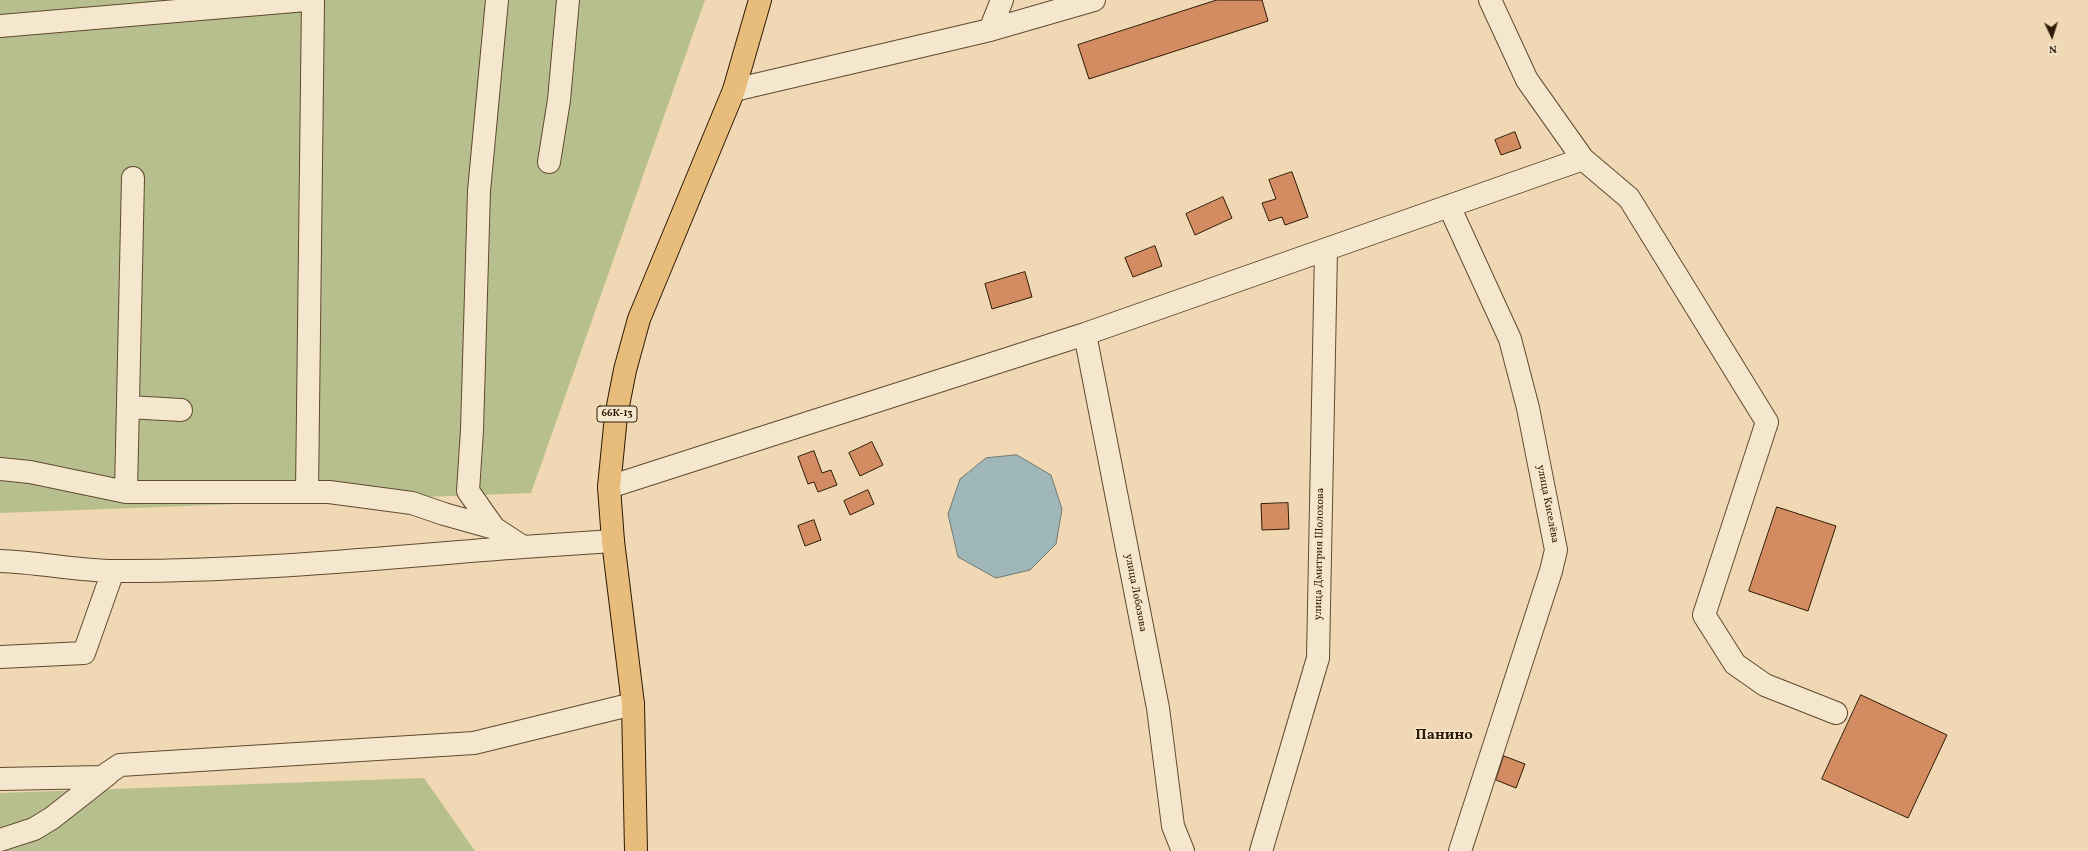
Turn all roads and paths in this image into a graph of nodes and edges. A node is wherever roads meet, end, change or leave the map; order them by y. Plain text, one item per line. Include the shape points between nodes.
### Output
1 (306, 0) edge
2 (312, 0) edge
3 (497, 0) edge
4 (568, 0) edge
5 (760, 0) edge
6 (1002, 0) edge
7 (1094, 0) edge
8 (1490, 0) edge
9 (255, 2) edge
10 (0, 26) edge
11 (990, 30) junction
12 (734, 90) junction
13 (1583, 159) junction
14 (549, 162) dead end
15 (133, 178) dead end
16 (1449, 206) junction
17 (1326, 250) junction
18 (1085, 334) junction
19 (128, 407) junction
20 (181, 410) dead end
21 (0, 469) edge
22 (609, 487) junction
23 (126, 492) junction
24 (307, 492) junction
25 (494, 528) junction
26 (613, 541) junction
27 (523, 547) junction
28 (0, 561) edge
29 (113, 571) junction
30 (0, 657) edge
31 (633, 704) junction
32 (1836, 713) dead end
33 (120, 765) junction
34 (0, 779) edge
35 (0, 840) edge
36 (636, 851) edge
37 (1183, 851) edge
38 (1261, 851) edge
39 (1460, 851) edge

1 - 9 street
2 - 24 street
3 - 25 street via 479,191 468,491
4 - 14 street via 559,100
5 - 12 main road, 66К-13
6 - 11 street
7 - 11 street
8 - 13 street via 1527,80
9 - 10 street
11 - 12 street
12 - 22 main road, 66К-13 via 639,319 616,416
13 - 16 street
13 - 32 street via 1629,198 1767,422 1704,615 1735,664 1765,684
15 - 19 street
16 - 17 street
16 - 39 street, улица Киселёва via 1510,339 1528,408 1556,550
17 - 18 street
17 - 38 street, улица Дмитрия Шолохова via 1318,658
18 - 22 street
18 - 37 street, улица Лобозова via 1158,708 1173,826
19 - 20 street
19 - 23 street
21 - 23 street via 30,472
22 - 26 main road, 66К-13
23 - 24 street
24 - 25 street via 328,492 412,503
25 - 27 street
26 - 27 street
26 - 31 main road, 66К-13
27 - 29 street via 234,568
28 - 29 street
29 - 30 street via 84,653
31 - 33 street via 474,743
31 - 36 main road, 66К-13
33 - 34 street via 102,777
33 - 35 street via 52,818 34,829

